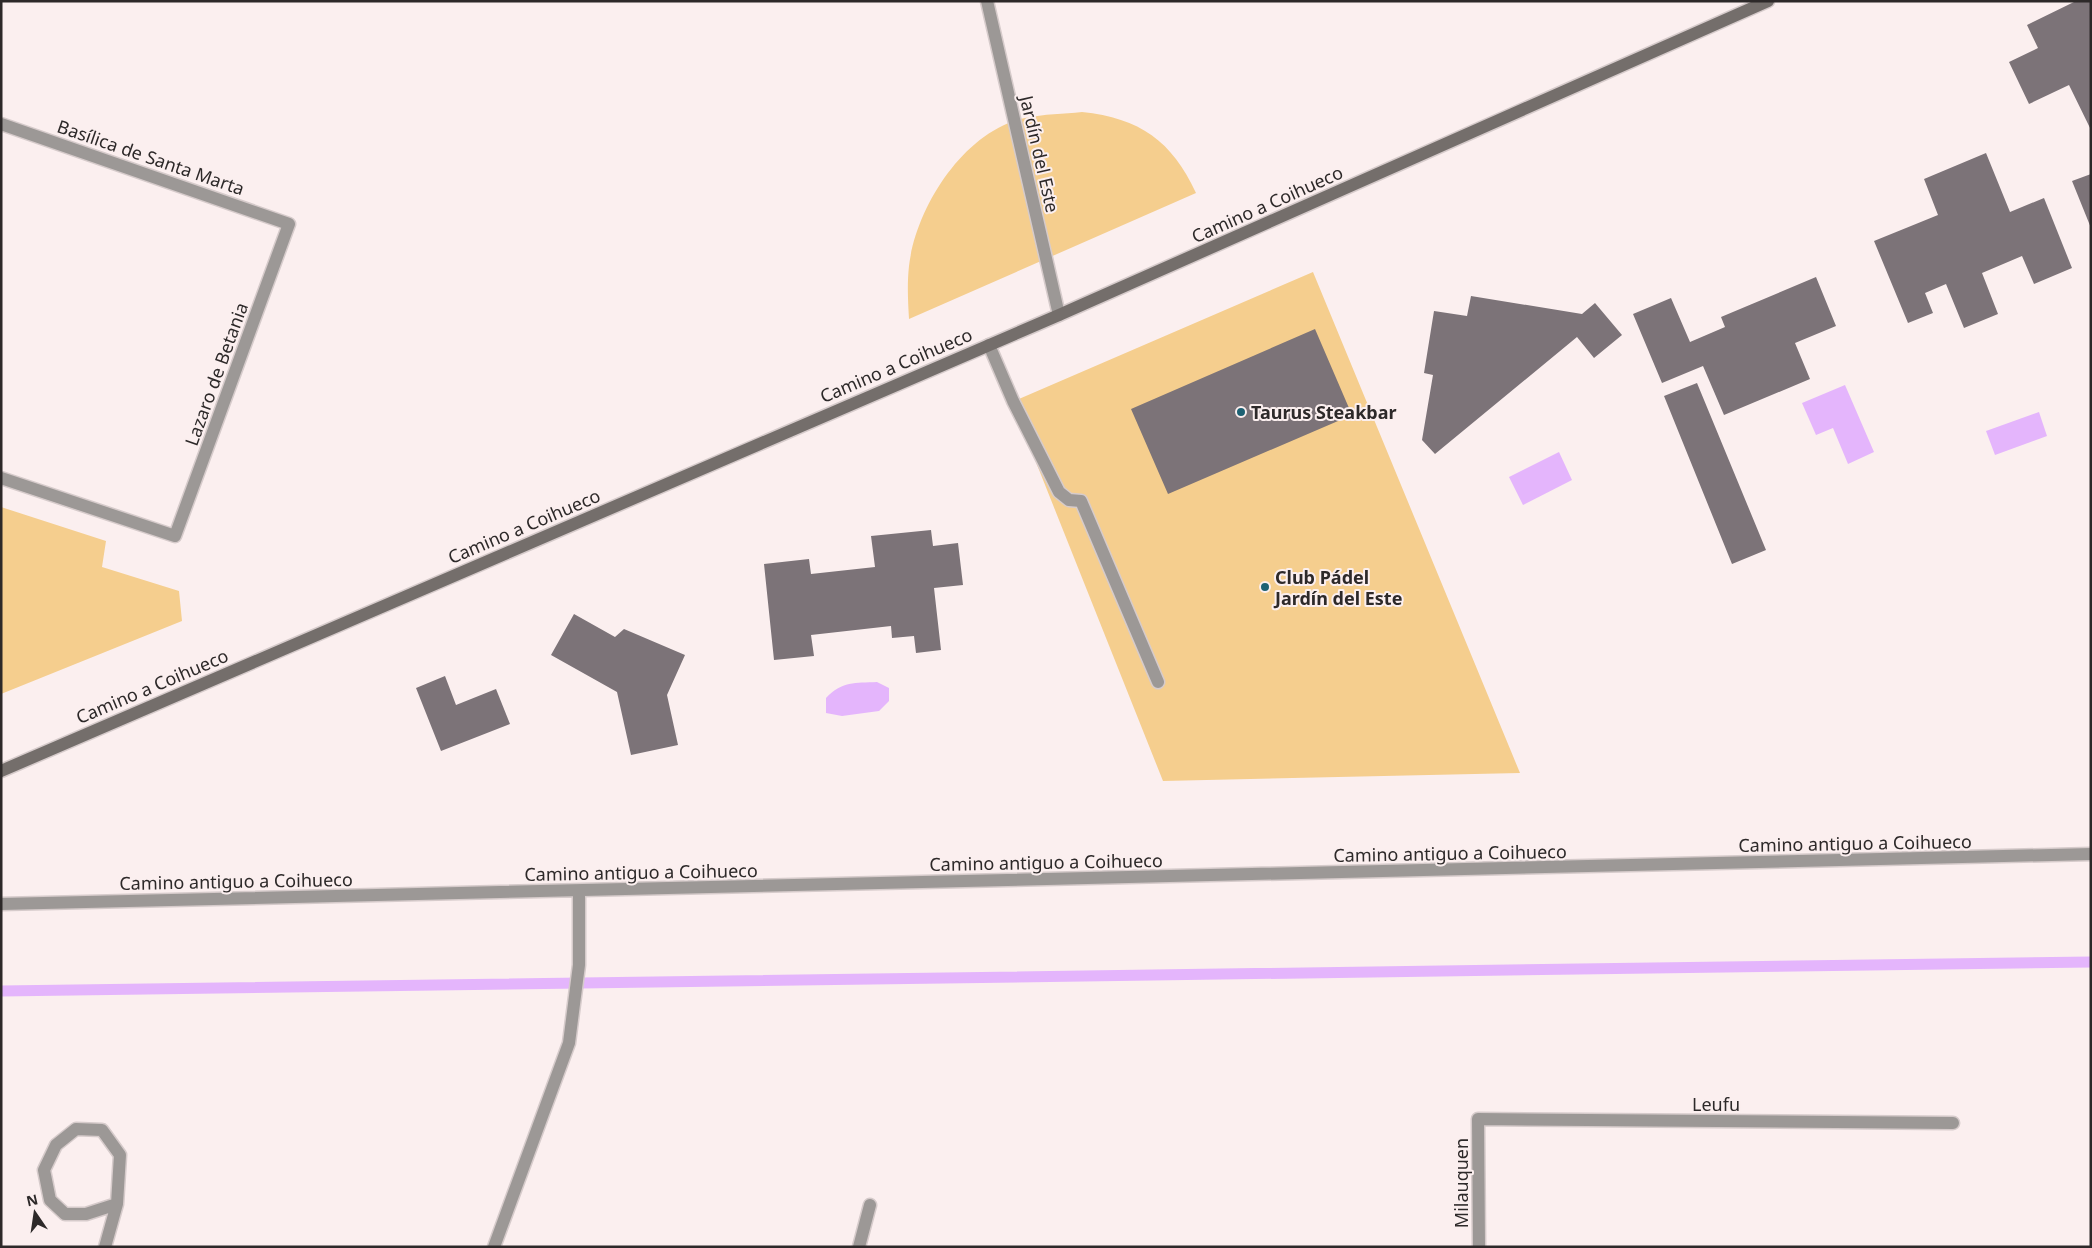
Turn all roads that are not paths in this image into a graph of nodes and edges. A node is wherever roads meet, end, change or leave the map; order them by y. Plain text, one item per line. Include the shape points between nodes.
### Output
1 (987, 1) edge
2 (1768, 1) edge
3 (1, 124) edge
4 (289, 224) joint
5 (1059, 315) junction
6 (989, 345) junction
7 (1, 478) edge
8 (1158, 682) dead end
9 (36, 755) junction
10 (1, 765) edge
11 (1, 772) edge
12 (2091, 854) edge
13 (579, 891) junction
14 (1, 904) edge
15 (1478, 1119) joint
16 (1953, 1123) dead end
17 (117, 1204) junction
18 (870, 1205) dead end
19 (105, 1247) edge
20 (494, 1247) edge
21 (859, 1247) edge
22 (1479, 1247) edge

1 - 5 street, Jardín del Este
2 - 5 main road, Camino a Coihueco
3 - 4 street, Basílica de Santa Marta
4 - 7 street, Lazaro de Betania via 174,536
5 - 6 main road, Camino a Coihueco
6 - 8 street via 1059,492 1069,500 1081,501
6 - 9 main road, Camino a Coihueco
9 - 10 main road, Camino a Coihueco
9 - 11 main road, Camino a Coihueco
12 - 13 street, Camino antiguo a Coihueco
13 - 14 street, Camino antiguo a Coihueco
13 - 20 street via 579,965 569,1043
15 - 16 street, Leufu
15 - 22 street, Milauquen
17 - 17 street via 86,1214 64,1214 50,1200 44,1170 56,1145 76,1128 102,1130 120,1155
17 - 19 street
18 - 21 street

